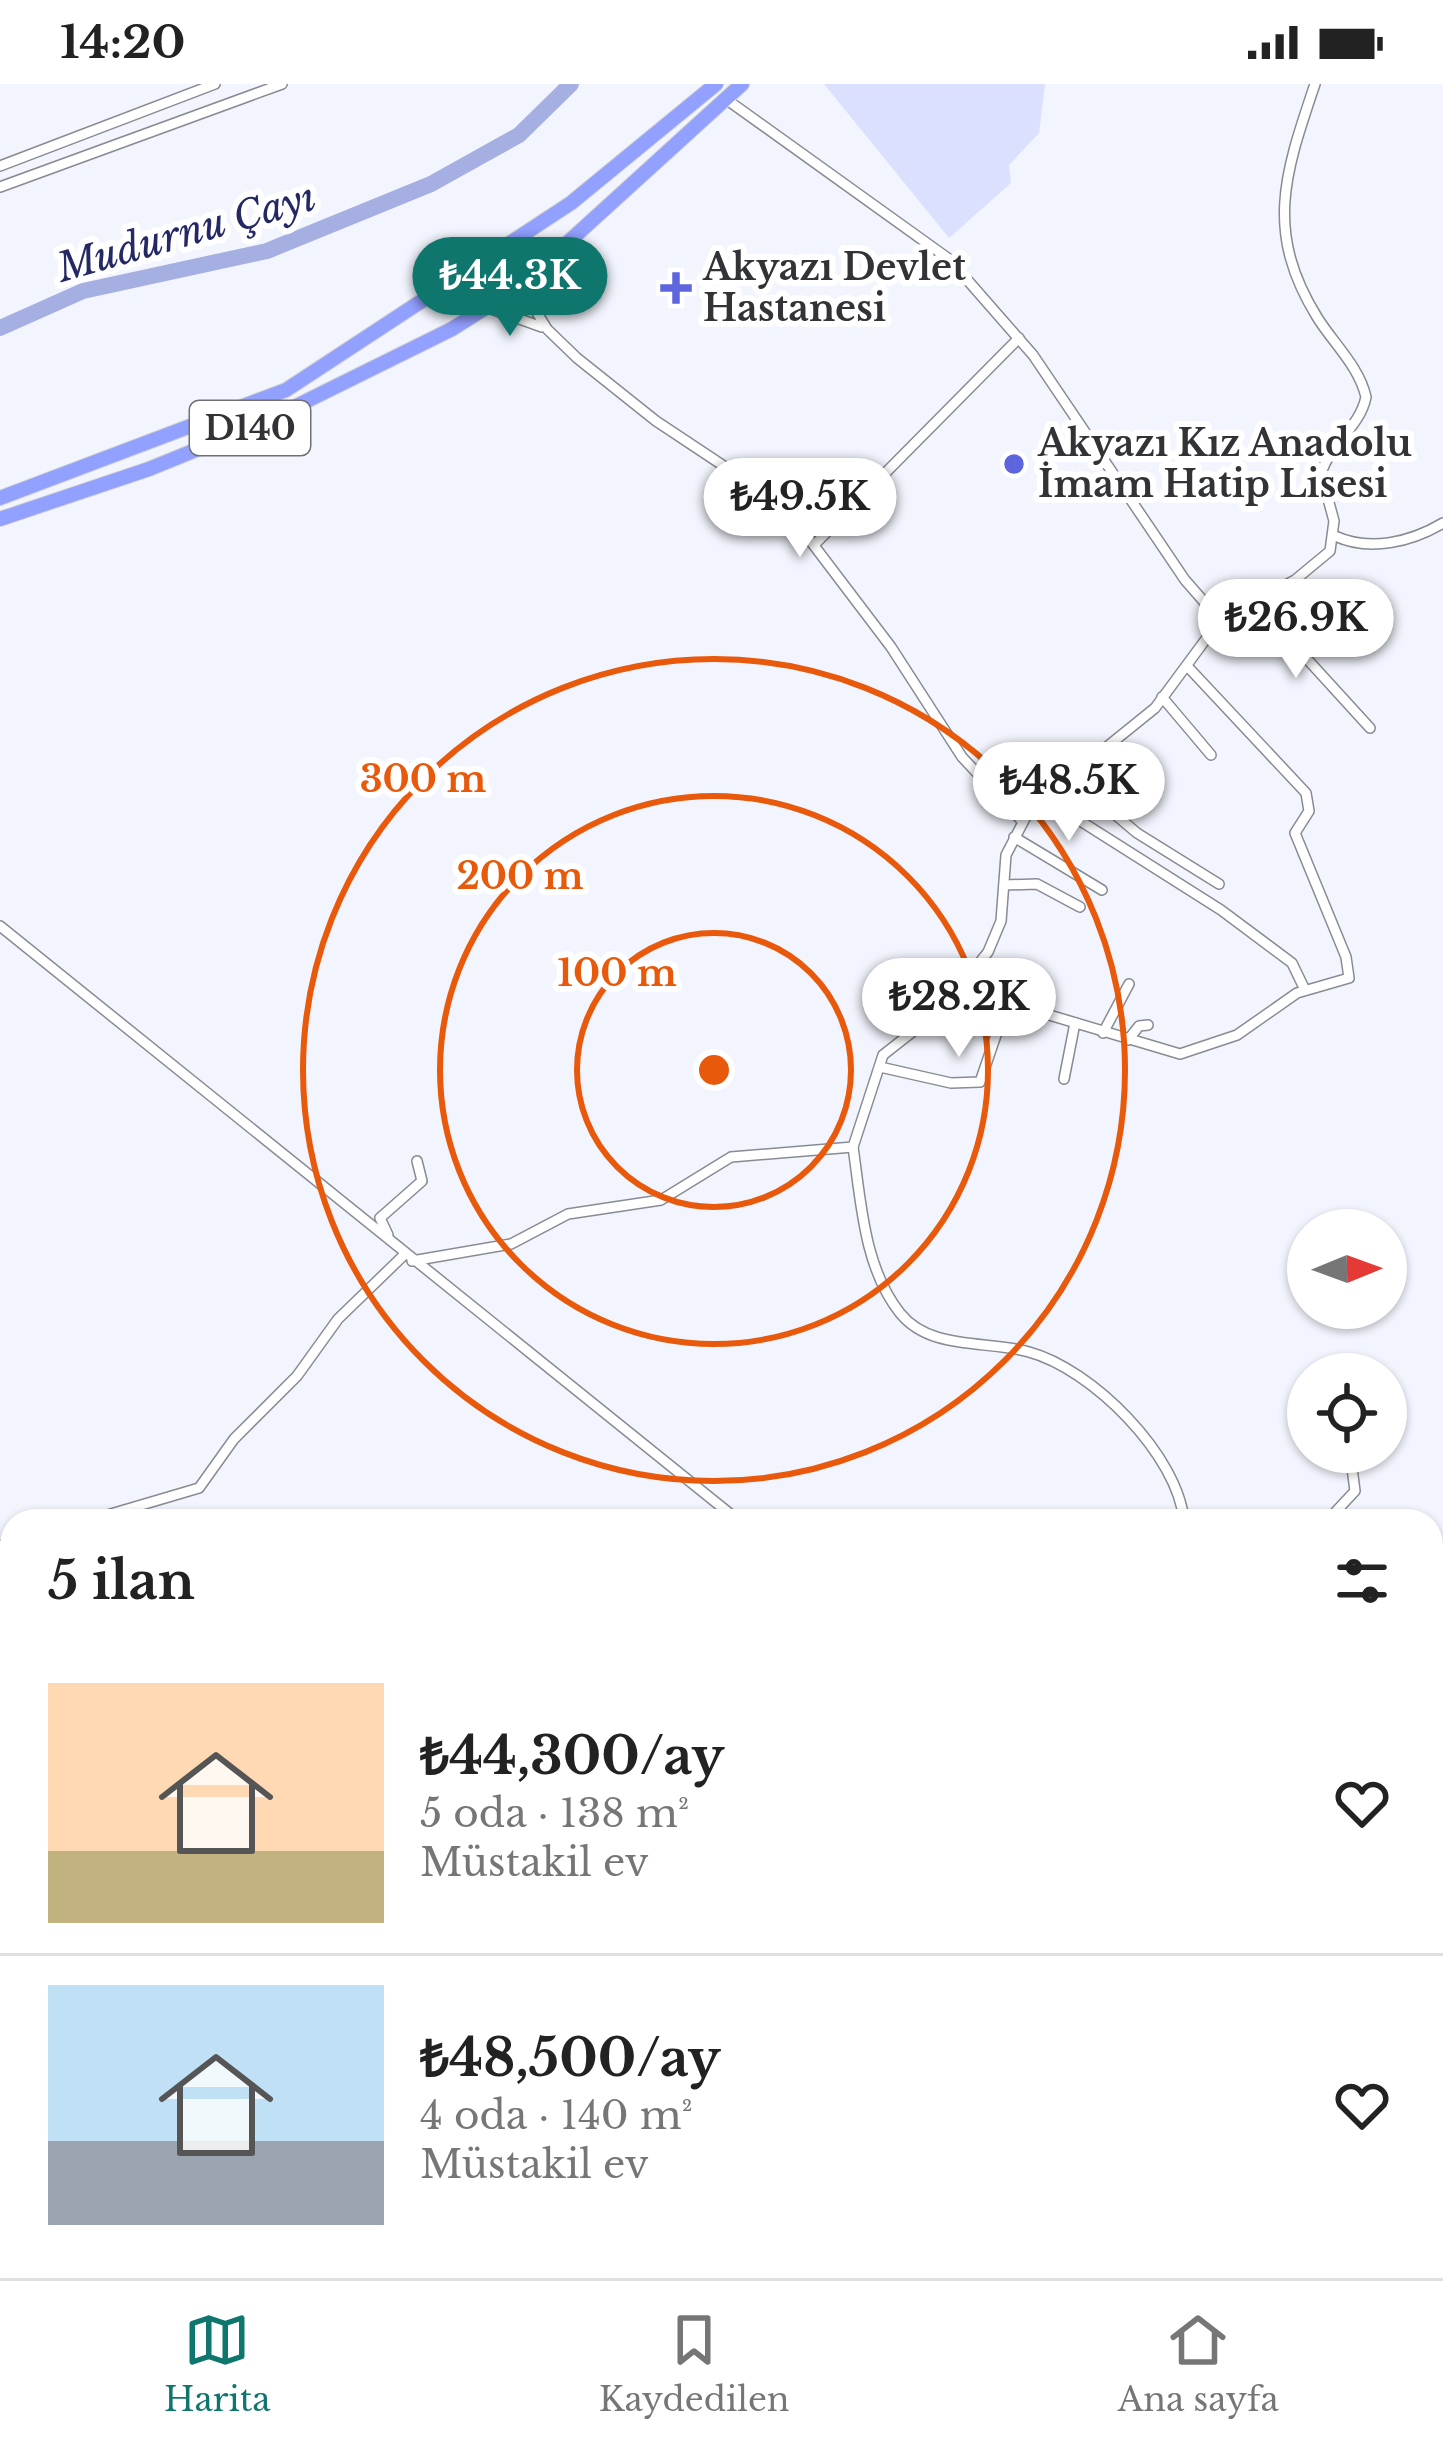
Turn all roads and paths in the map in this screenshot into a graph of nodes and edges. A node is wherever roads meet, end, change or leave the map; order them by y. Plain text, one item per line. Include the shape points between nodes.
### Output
1 (215, 84) edge
2 (282, 84) edge
3 (716, 84) edge
4 (742, 84) edge
5 (1315, 84) edge
6 (726, 99) junction
7 (0, 166) edge
8 (0, 188) edge
9 (493, 253) junction
10 (461, 274) junction
11 (520, 286) junction
12 (488, 307) junction
13 (548, 329) junction
14 (1019, 338) junction
15 (0, 498) edge
16 (0, 519) edge
17 (1443, 523) edge
18 (1335, 536) junction
19 (816, 543) junction
20 (1256, 603) junction
21 (1220, 620) junction
22 (1188, 667) junction
23 (1162, 697) junction
24 (1370, 728) dead end
25 (1211, 755) dead end
26 (1067, 774) junction
27 (1042, 796) junction
28 (1022, 821) junction
29 (1014, 837) junction
30 (1219, 884) dead end
31 (1004, 885) junction
32 (1102, 890) dead end
33 (1080, 907) dead end
34 (0, 926) edge
35 (1129, 984) dead end
36 (962, 989) junction
37 (1305, 990) junction
38 (1007, 1003) junction
39 (1076, 1023) junction
40 (1148, 1025) dead end
41 (1103, 1033) junction
42 (1128, 1040) junction
43 (880, 1067) junction
44 (1064, 1079) dead end
45 (853, 1148) junction
46 (417, 1161) dead end
47 (392, 1241) junction
48 (409, 1257) junction
49 (1354, 1473) edge
50 (128, 1509) edge
51 (724, 1509) edge
52 (1181, 1509) edge
53 (1343, 1509) edge

1 - 7 street
2 - 8 street
3 - 9 highway, D140 via 571,202
4 - 6 highway, D140
5 - 18 street via 1282,207 1293,273 1366,397 1321,473
6 - 11 highway, D140
6 - 14 street via 949,259
9 - 10 highway, D140
9 - 11 street
10 - 12 street via 473,299
10 - 15 highway, D140 via 286,390
11 - 12 highway, D140
11 - 13 street
12 - 13 street
12 - 16 highway, D140 via 262,423
13 - 19 street via 656,421 784,506
14 - 19 street
14 - 21 street
17 - 18 street via 1373,544
18 - 20 street via 1319,564
19 - 28 street via 962,758
20 - 21 street
20 - 24 street
21 - 22 street
22 - 23 street
22 - 37 street via 1306,793 1309,811 1295,833 1351,970 1343,982
23 - 25 street
23 - 26 street
26 - 27 street
26 - 30 street via 1137,833
27 - 28 street
27 - 37 street via 1221,910 1292,963
28 - 29 street
29 - 31 street
29 - 32 street
31 - 33 street via 1037,884
31 - 36 street via 1000,922
34 - 47 street
35 - 41 street
36 - 38 street
36 - 43 street via 893,1043
37 - 42 street via 1238,1035 1180,1054
38 - 39 street
38 - 43 street via 980,1082
39 - 41 street
39 - 44 street
40 - 42 street
41 - 42 street
43 - 45 street
45 - 48 street via 730,1157 661,1201 568,1214 511,1244
45 - 52 street via 872,1253 901,1315 947,1339 1031,1352 1112,1404 1156,1453
46 - 47 street via 422,1181 380,1218
47 - 48 street
48 - 50 street via 338,1319 298,1376 234,1439 210,1479
48 - 51 street
49 - 53 street

